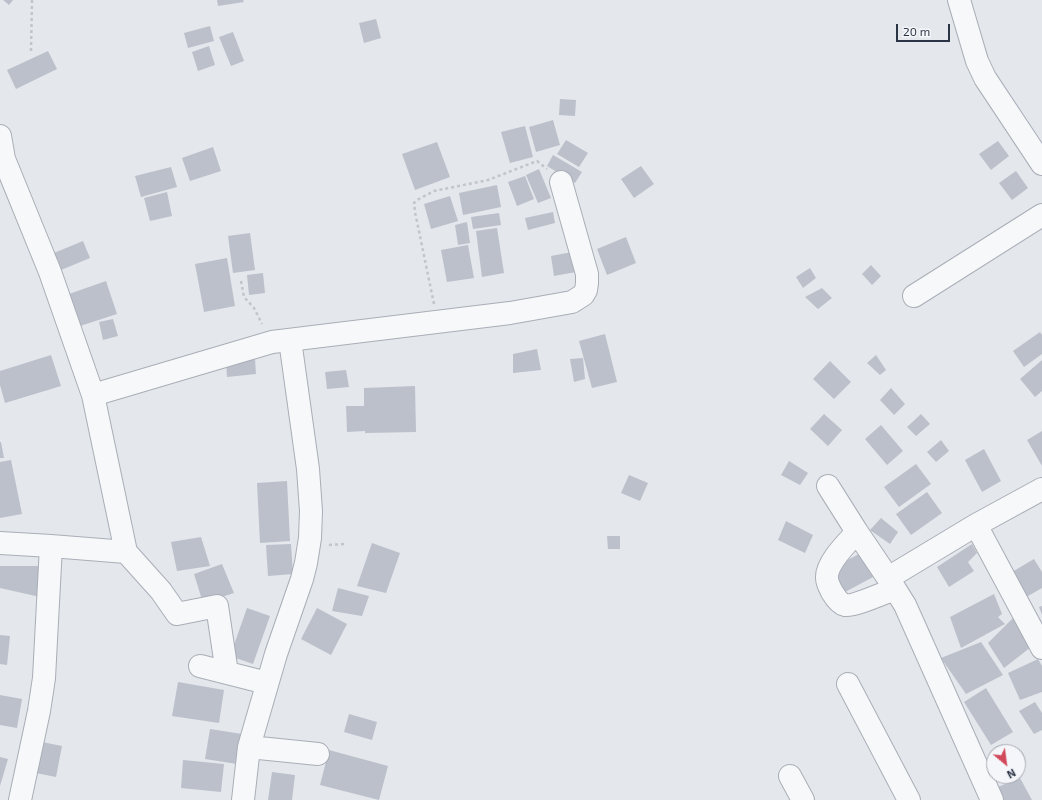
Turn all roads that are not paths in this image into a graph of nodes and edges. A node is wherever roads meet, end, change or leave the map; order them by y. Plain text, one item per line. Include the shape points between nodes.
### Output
1 (959, 0) edge
2 (0, 136) edge
3 (2, 159) edge
4 (1042, 164) edge
5 (561, 182) road end
6 (1042, 215) edge
7 (914, 296) dead end
8 (281, 341) junction
9 (93, 395) junction
10 (828, 486) dead end
11 (1042, 489) edge
12 (976, 525) junction
13 (857, 532) junction
14 (0, 543) edge
15 (50, 546) junction
16 (126, 552) junction
17 (892, 583) junction
18 (1042, 648) edge
19 (200, 666) dead end
20 (227, 673) junction
21 (267, 683) junction
22 (848, 684) dead end
23 (249, 747) junction
24 (318, 754) dead end
25 (790, 776) dead end
26 (990, 799) edge
27 (20, 800) edge
28 (243, 800) edge
29 (803, 800) edge
30 (909, 800) edge

1 - 4 street via 977,61 985,78
2 - 3 street
3 - 9 street via 50,272
5 - 8 street via 587,274 586,290 572,302 510,313
6 - 7 street
8 - 9 street
8 - 21 street via 308,469 310,538 302,579
9 - 16 street
10 - 13 street
11 - 12 street
12 - 17 street
12 - 18 street
13 - 17 street
13 - 17 street via 828,570 827,580 832,593 845,605 854,605
14 - 15 street
15 - 16 street
15 - 27 street via 44,678
16 - 20 street via 177,614 217,606
17 - 26 street via 905,605
19 - 20 street
20 - 21 street
21 - 23 street
22 - 30 street
23 - 24 street
23 - 28 street
25 - 29 street

